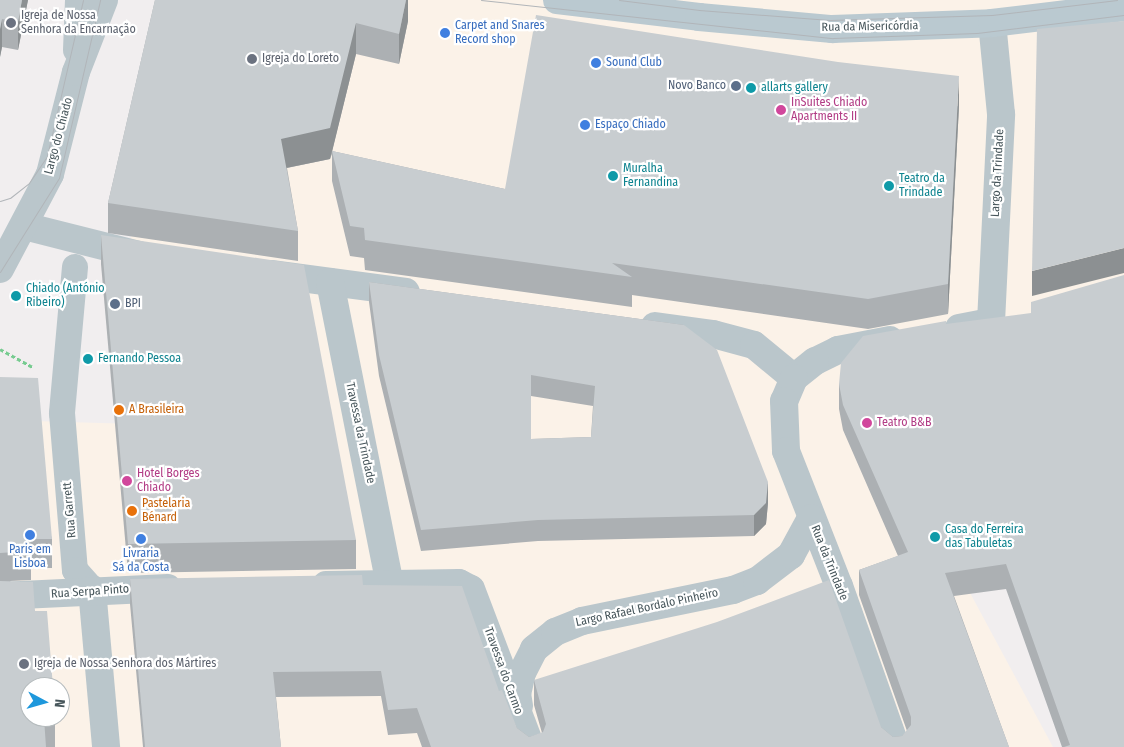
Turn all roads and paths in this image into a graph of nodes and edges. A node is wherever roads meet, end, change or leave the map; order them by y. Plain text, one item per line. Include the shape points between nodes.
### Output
1 (79, 0) edge
2 (104, 0) edge
3 (557, 0) edge
4 (1124, 7) edge
5 (699, 9) edge
6 (992, 23) junction
7 (76, 72) junction
8 (12, 224) edge
9 (80, 255) junction
10 (166, 259) edge
11 (0, 269) edge
12 (243, 270) edge
13 (330, 282) junction
14 (427, 295) edge
15 (1018, 316) edge
16 (991, 322) junction
17 (631, 323) edge
18 (0, 349) edge
19 (36, 368) dead end
20 (794, 378) junction
21 (811, 518) junction
22 (390, 584) junction
23 (301, 586) edge
24 (191, 588) edge
25 (92, 590) junction
26 (0, 596) edge
27 (521, 721) junction
28 (106, 747) edge
29 (531, 747) edge
30 (896, 747) edge

1 - 7 street, Largo do Chiado
2 - 7 street, Largo do Chiado
3 - 5 main road, Rua da Misericórdia
4 - 6 main road, Rua da Misericórdia
5 - 6 main road, Rua da Misericórdia via 832,29
6 - 16 street, Largo da Trindade via 1001,114
7 - 8 street, Largo do Chiado via 57,152
8 - 9 street
8 - 11 street, Largo do Chiado
9 - 10 street
9 - 25 street, Rua Garrett via 62,413 75,570
12 - 13 street
13 - 14 street
13 - 22 street, Travessa da Trindade
15 - 16 street
16 - 20 street via 838,350 814,361
17 - 20 street via 713,334 754,345
18 - 19 path
20 - 21 street, Rua da Trindade via 784,401 786,451
21 - 27 street, Largo Rafael Bordalo Pinheiro via 791,555 757,581 732,590 582,621 555,632 534,649 522,673 517,694
21 - 30 street, Rua da Trindade via 839,586
22 - 23 street
22 - 27 street, Travessa do Carmo via 459,583 471,589
24 - 25 street, Rua Serpa Pinto
25 - 26 street, Rua Serpa Pinto via 50,596
25 - 28 street
27 - 29 street, Travessa do Carmo

